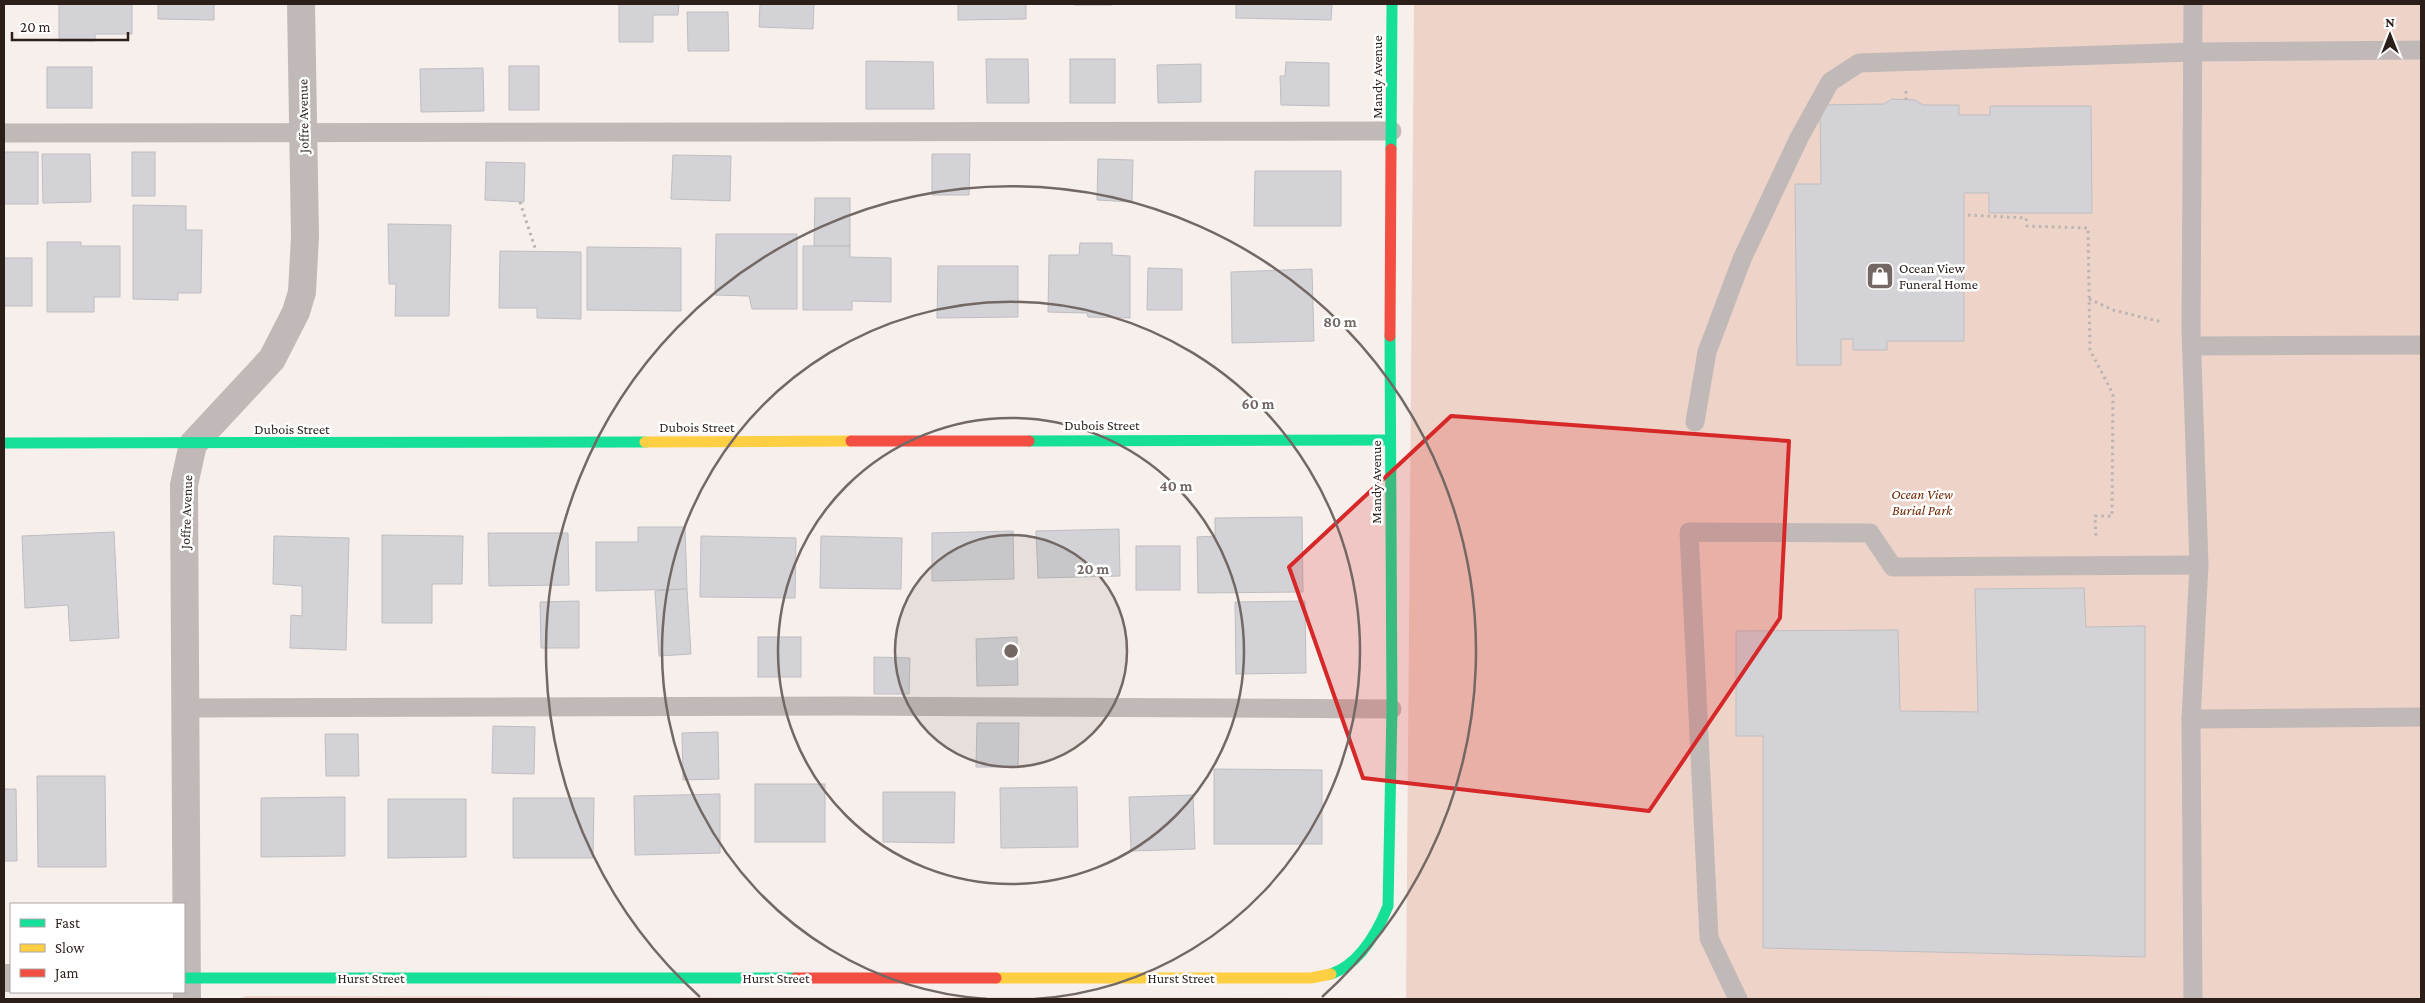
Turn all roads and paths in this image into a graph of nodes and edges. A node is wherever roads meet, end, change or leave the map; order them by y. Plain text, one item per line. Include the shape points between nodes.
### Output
1 (301, 4) edge
2 (1392, 4) edge
3 (2193, 4) edge
4 (2421, 50) edge
5 (2193, 52) junction
6 (1392, 131) junction
7 (303, 132) junction
8 (4, 133) edge
9 (520, 202) dead end
10 (1968, 215) dead end
11 (536, 251) dead end
12 (2089, 299) junction
13 (2192, 338) junction
14 (2421, 345) edge
15 (1695, 422) dead end
16 (1390, 440) junction
17 (4, 443) edge
18 (193, 444) junction
19 (2095, 516) dead end
20 (2199, 565) junction
21 (186, 708) junction
22 (1392, 709) junction
23 (2421, 717) edge
24 (2190, 719) junction
25 (1361, 953) joint
26 (186, 985) edge
27 (1738, 999) edge
28 (2193, 999) edge

1 - 7 street, Joffre Avenue
2 - 6 street, Mandy Avenue
3 - 5 lane
4 - 5 lane
5 - 13 lane
5 - 15 lane via 1858,63 1830,82 1799,138 1742,258 1707,352
6 - 7 lane
6 - 16 street, Mandy Avenue
7 - 8 lane
7 - 18 street, Joffre Avenue via 304,255 302,292 296,312 272,359
9 - 11 path
10 - 12 path via 2026,218 2027,226 2088,228
12 - 13 path
12 - 19 path via 2090,350 2114,394 2112,516
13 - 14 lane
13 - 20 lane
16 - 18 street, Dubois Street
16 - 22 street, Mandy Avenue
17 - 18 street, Dubois Street
18 - 21 street, Joffre Avenue via 184,485
20 - 24 lane
20 - 27 lane via 1893,567 1870,533 1689,532 1709,938
21 - 22 lane via 856,706
21 - 26 street, Joffre Avenue
22 - 25 street, Mandy Avenue via 1388,906 1378,932
23 - 24 lane
24 - 28 lane
25 - 26 street, Hurst Street via 1338,971 1312,978

